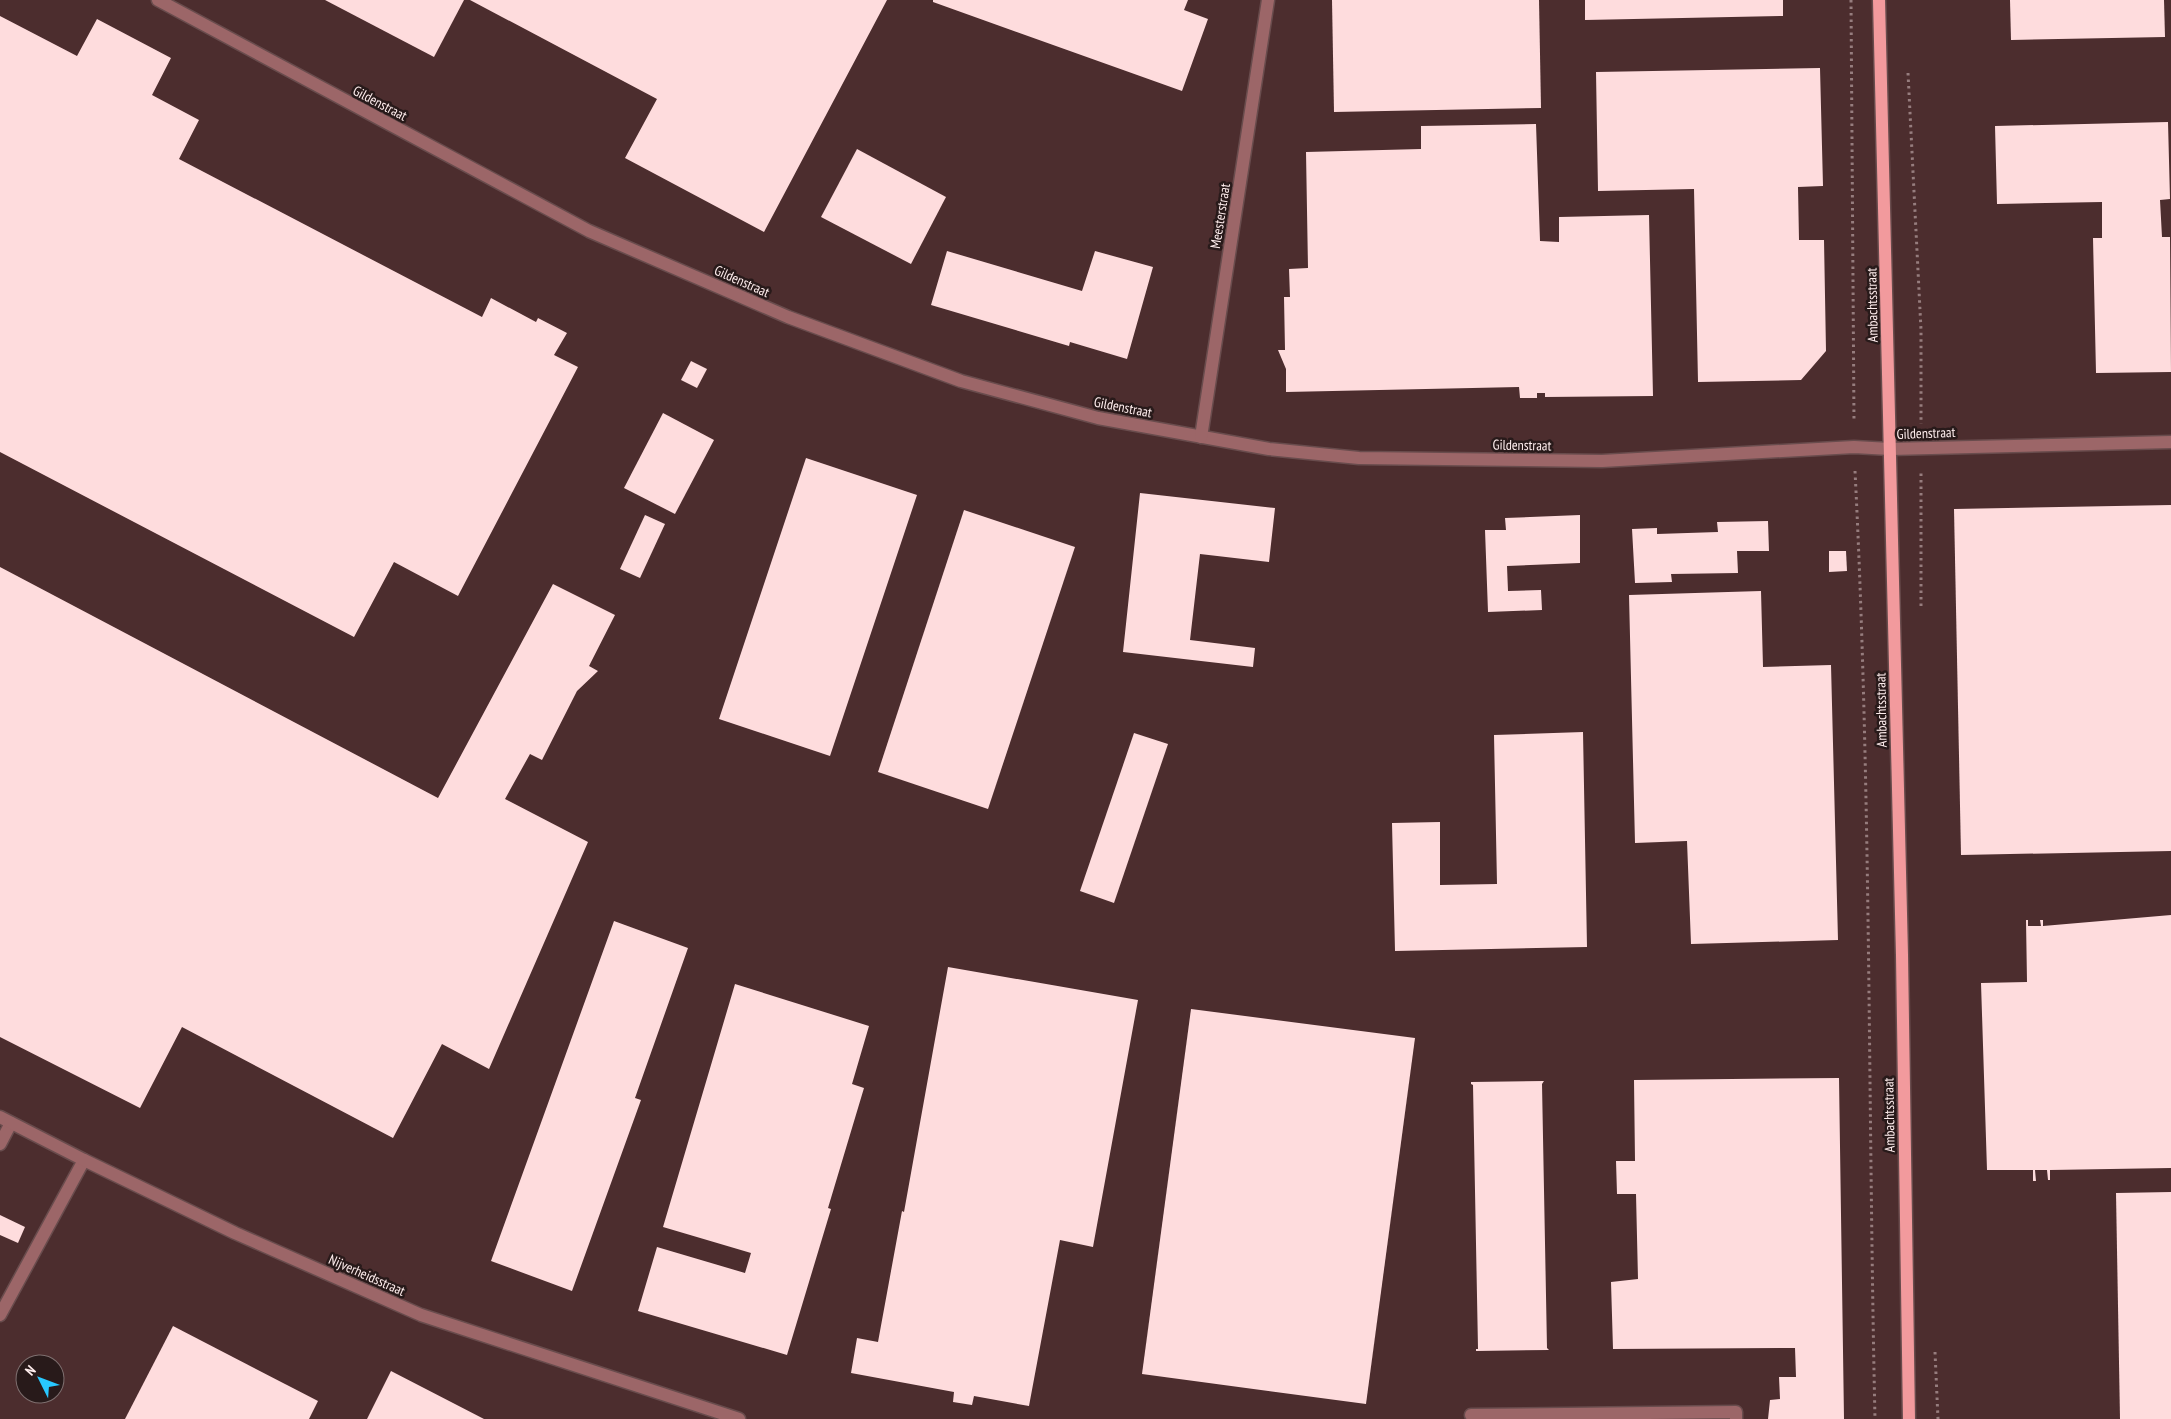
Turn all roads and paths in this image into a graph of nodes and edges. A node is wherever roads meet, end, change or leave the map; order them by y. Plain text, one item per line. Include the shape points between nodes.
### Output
1 (158, 0) edge
2 (1268, 0) edge
3 (1851, 0) edge
4 (1879, 0) edge
5 (1201, 437) junction
6 (2171, 442) edge
7 (1854, 447) junction
8 (1890, 449) junction
9 (6, 1120) edge
10 (0, 1144) edge
11 (84, 1160) junction
12 (0, 1315) edge
13 (1471, 1415) dead end
14 (724, 1417) edge
15 (739, 1419) edge
16 (1736, 1419) edge
17 (1874, 1419) edge
18 (1909, 1419) edge

1 - 5 street, Gildenstraat via 589,230 788,317 961,381 1098,418
2 - 5 street, Meesterstraat
3 - 7 path
4 - 8 main road, Ambachtsstraat
5 - 7 street, Gildenstraat via 1269,449 1359,458 1602,461
6 - 8 street, Gildenstraat
7 - 8 street, Gildenstraat
7 - 17 path via 1870,968
8 - 18 main road, Ambachtsstraat
9 - 10 street
9 - 11 street, Nijverheidsstraat
11 - 12 street
11 - 14 street, Nijverheidsstraat via 235,1233 421,1315
13 - 16 street via 1736,1412
14 - 15 street, Nijverheidsstraat

